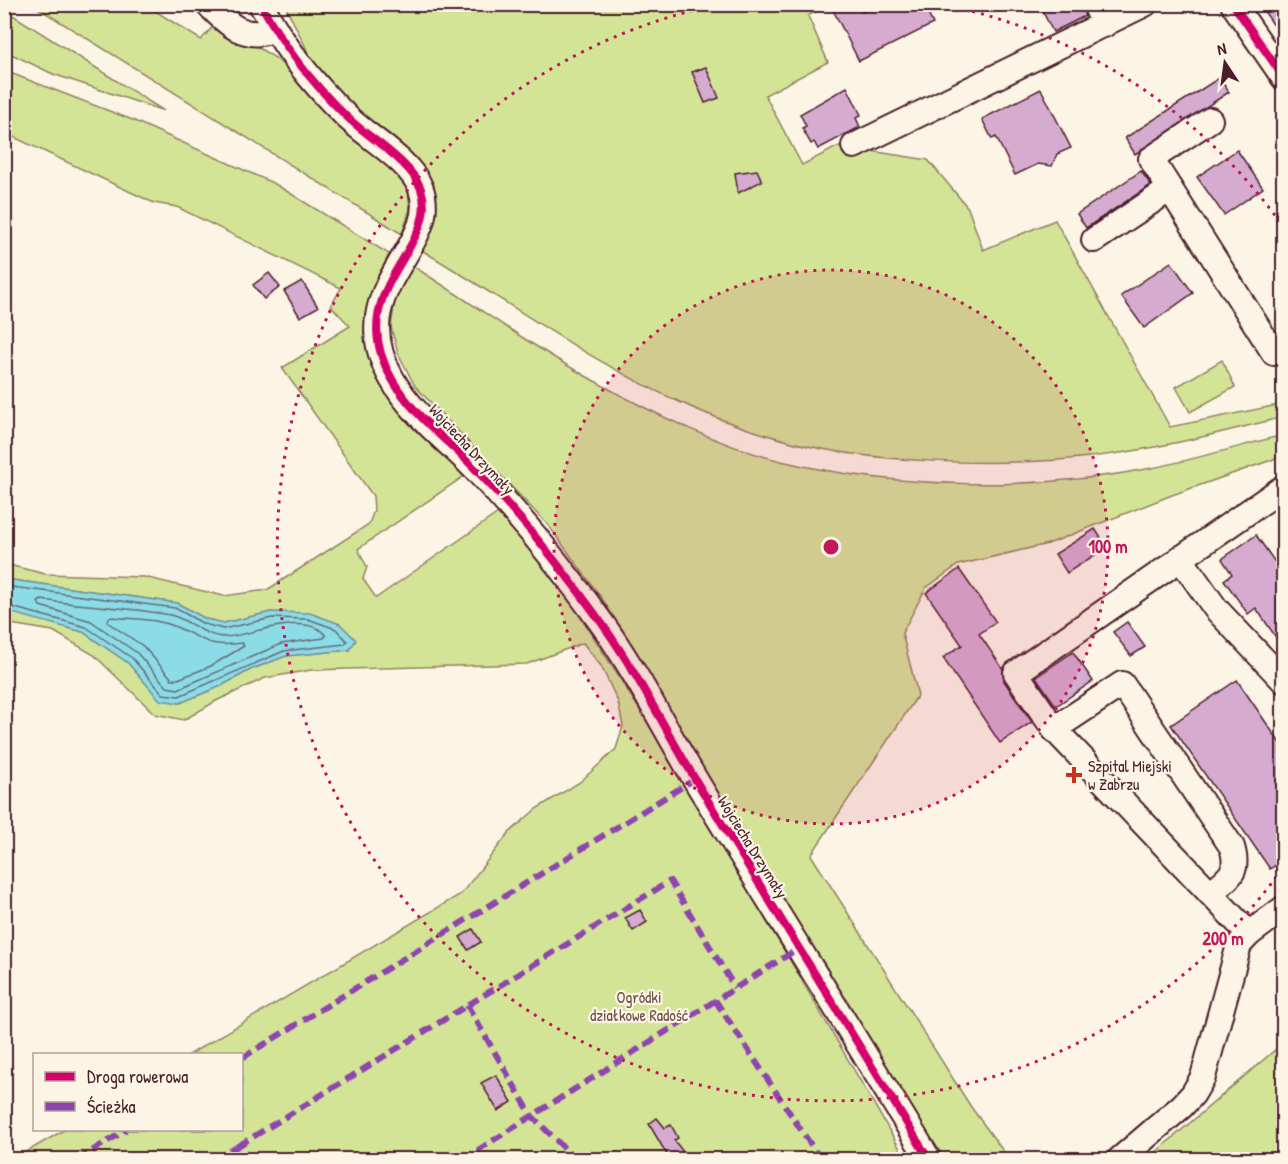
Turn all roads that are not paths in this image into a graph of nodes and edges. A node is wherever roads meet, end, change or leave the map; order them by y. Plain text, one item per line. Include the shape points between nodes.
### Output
1 (208, 4) edge
2 (261, 4) edge
3 (1145, 4) edge
4 (1233, 4) edge
5 (1099, 15) edge
6 (274, 29) junction
7 (1284, 78) edge
8 (1210, 120) dead end
9 (854, 146) dead end
10 (1170, 189) junction
11 (1094, 240) dead end
12 (1284, 351) edge
13 (1284, 486) edge
14 (1180, 558) junction
15 (1284, 681) edge
16 (1054, 729) junction
17 (1210, 892) junction
18 (1284, 908) edge
19 (1249, 934) junction
20 (929, 1160) edge
21 (1119, 1160) edge

1 - 6 street via 243,33 254,35
2 - 6 street, Wojciecha Drzymały
3 - 5 street
4 - 7 street
5 - 9 street
6 - 20 street, Wojciecha Drzymały via 348,119 412,172 421,187 422,219 381,299 376,319 377,342 394,383 479,473 604,627
8 - 10 street via 1151,159
10 - 11 street
10 - 12 street via 1274,352
13 - 14 street
14 - 15 street via 1216,609
14 - 16 street via 1016,673
16 - 17 street
16 - 17 street via 1122,684 1232,847 1235,868
17 - 19 street
18 - 19 street
19 - 21 street via 1233,961 1203,1077 1193,1094

